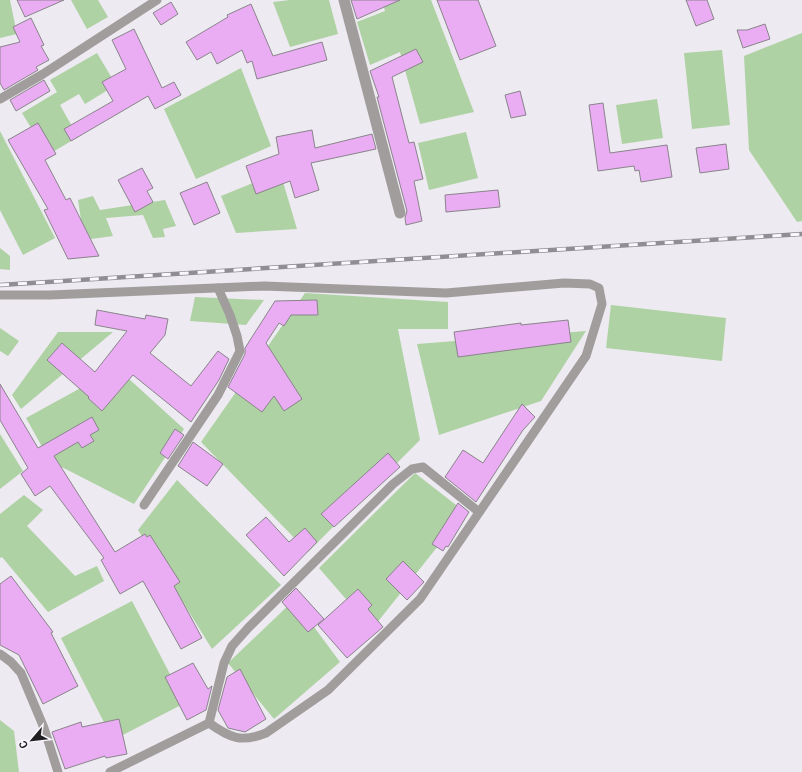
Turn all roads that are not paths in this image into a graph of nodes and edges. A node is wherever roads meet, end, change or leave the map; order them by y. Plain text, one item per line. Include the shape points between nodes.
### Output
1 (157, 0) edge
2 (344, 0) edge
3 (0, 99) edge
4 (400, 213) dead end
5 (218, 288) junction
6 (0, 295) edge
7 (144, 506) dead end
8 (479, 512) junction
9 (0, 654) edge
10 (209, 723) junction
11 (58, 772) edge
12 (110, 772) edge

1 - 3 lane
2 - 4 street
5 - 6 lane
5 - 7 lane via 230,314 240,351 218,395
5 - 8 lane via 264,286 446,293 564,283 590,284 599,288 602,304 586,356
8 - 10 lane via 420,599 328,690 266,733 255,737 234,738
8 - 10 lane via 422,467 412,469 393,484 232,646 224,663
9 - 11 lane via 21,673 44,728
10 - 12 lane

